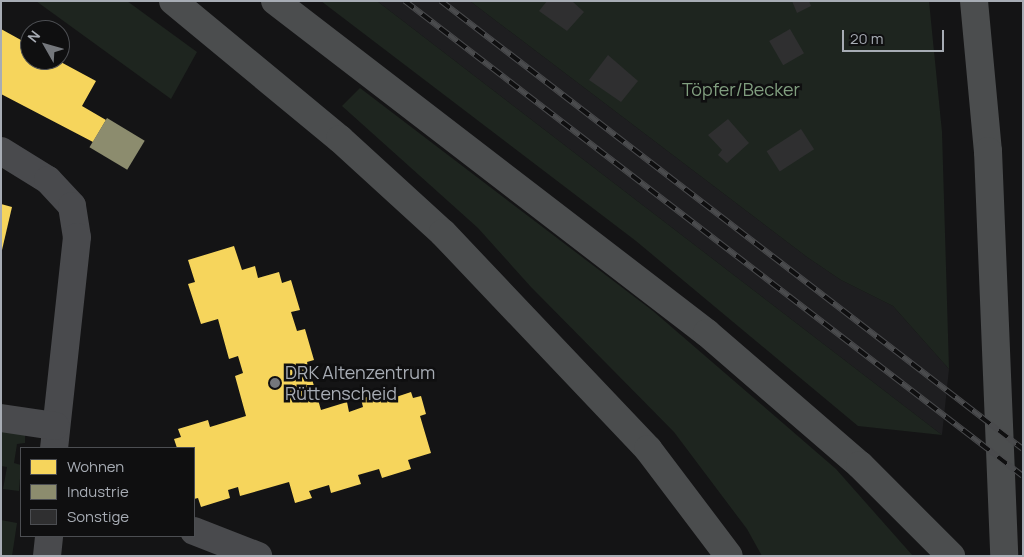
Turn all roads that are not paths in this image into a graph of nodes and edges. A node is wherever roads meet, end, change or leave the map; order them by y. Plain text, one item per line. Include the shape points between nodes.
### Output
1 (173, 1) edge
2 (275, 1) edge
3 (974, 1) edge
4 (1, 151) edge
5 (1, 418) edge
6 (55, 437) edge
7 (195, 531) edge
8 (49, 537) edge
9 (47, 556) edge
10 (258, 556) edge
11 (729, 556) edge
12 (951, 556) edge
13 (1004, 556) edge

1 - 11 highway via 340,139 443,232 648,449
2 - 12 highway via 707,333 860,465
3 - 13 highway via 988,151
4 - 6 street via 48,180 72,206 78,237
5 - 6 street
7 - 10 street
8 - 9 street

